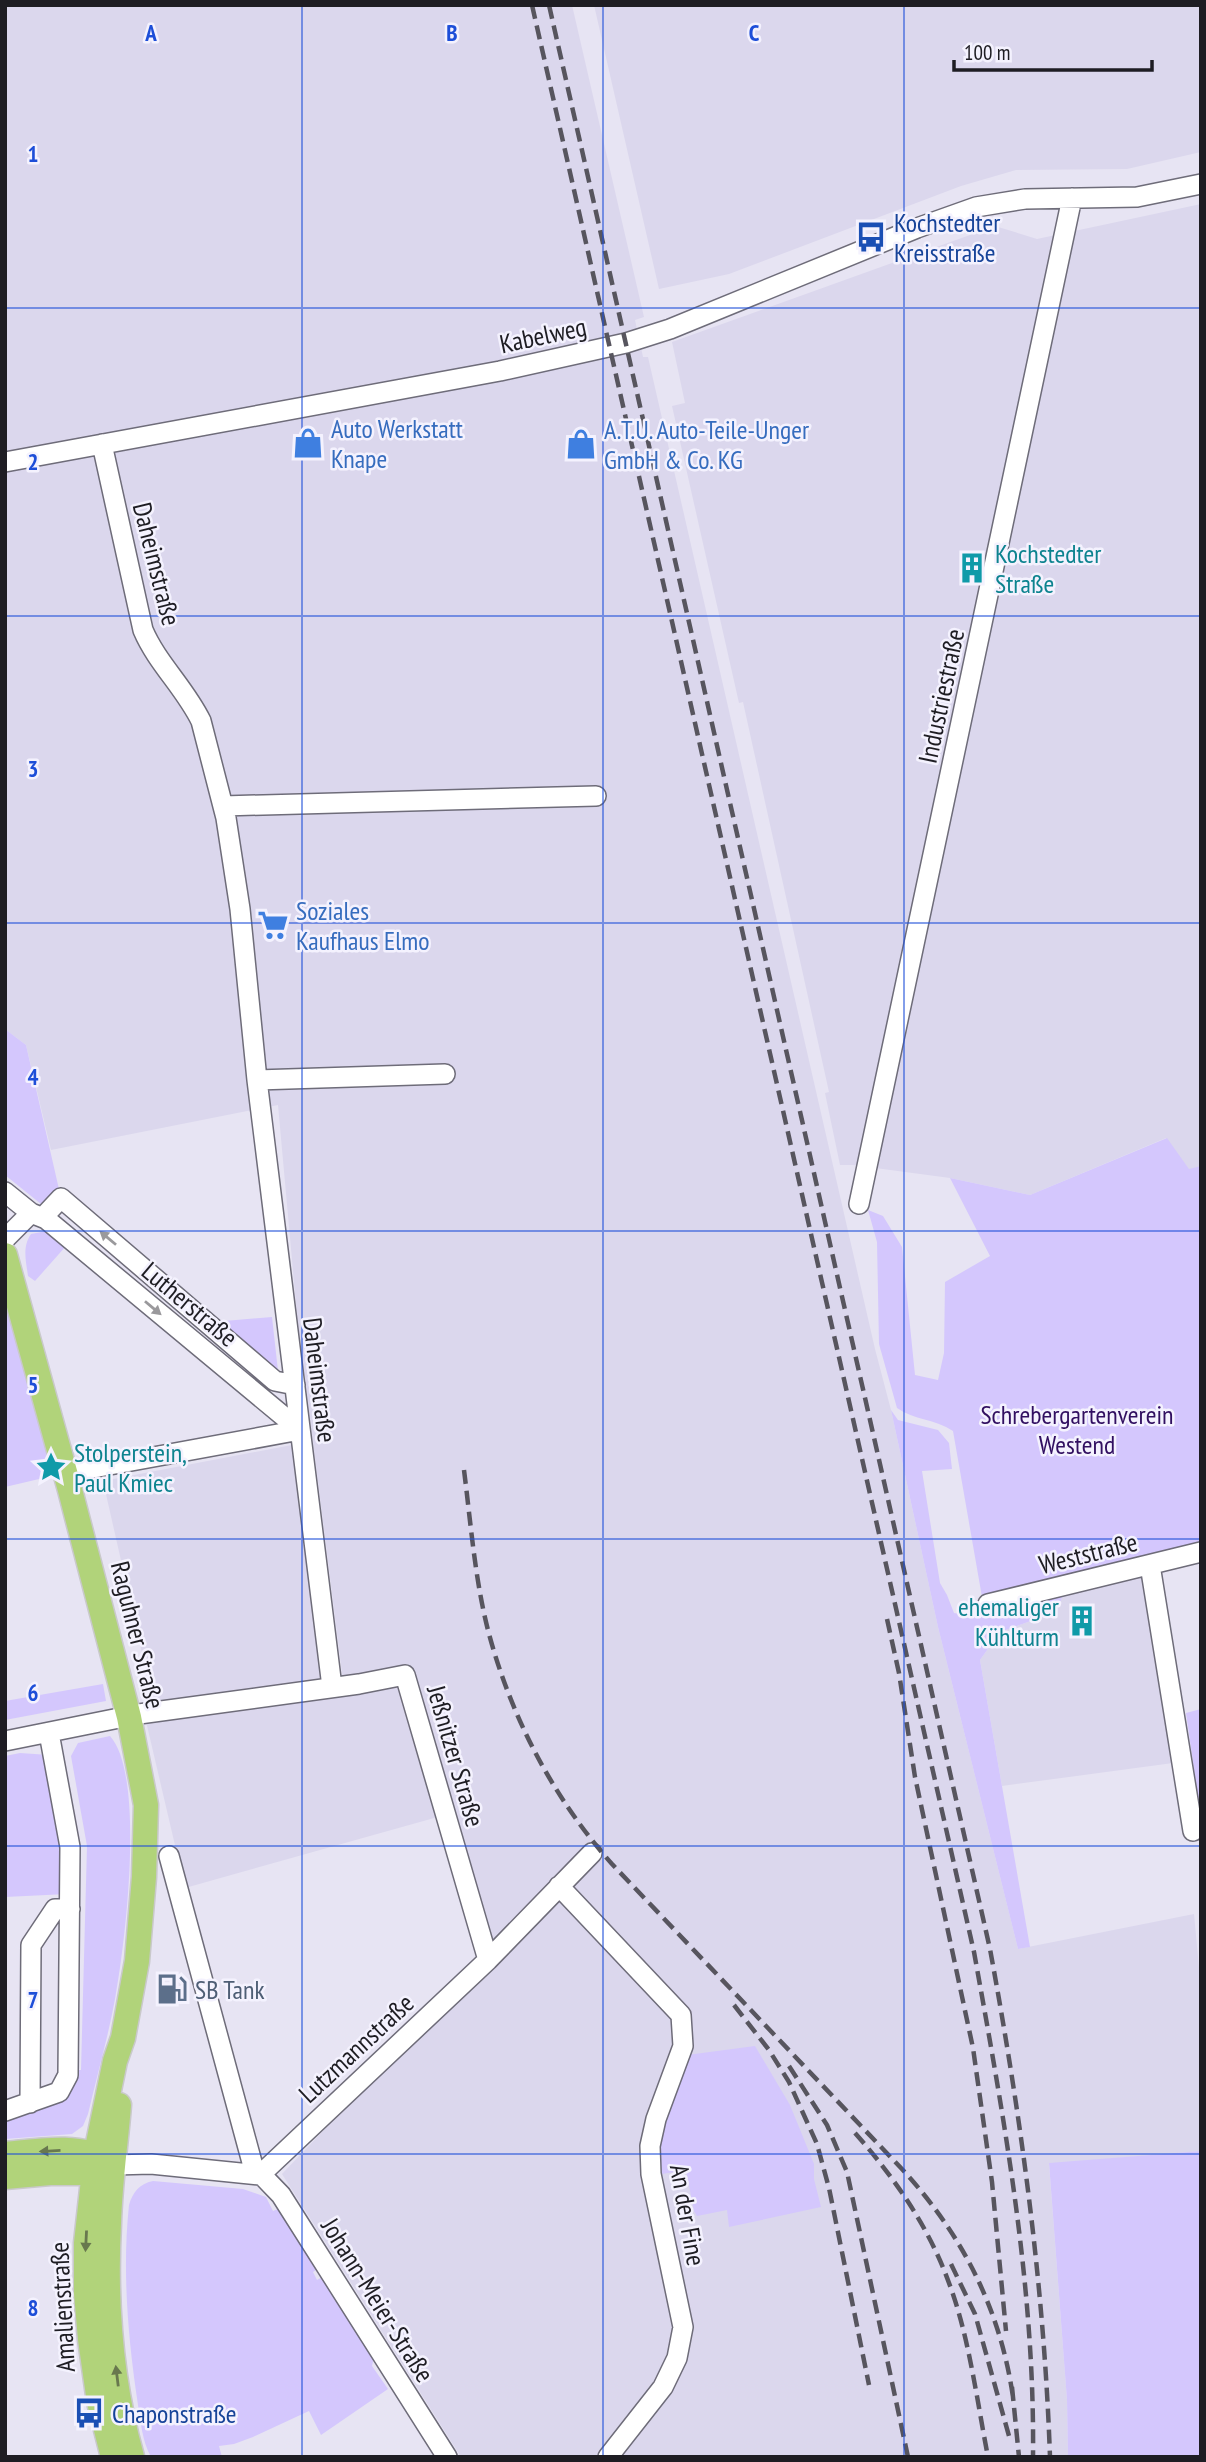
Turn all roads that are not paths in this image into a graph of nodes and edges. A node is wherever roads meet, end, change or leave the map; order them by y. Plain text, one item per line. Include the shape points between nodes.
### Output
1 (1201, 184) edge
2 (1072, 198) junction
3 (102, 444) junction
4 (5, 461) edge
5 (596, 796) dead end
6 (223, 806) junction
7 (445, 1074) dead end
8 (257, 1080) junction
9 (5, 1192) edge
10 (859, 1204) dead end
11 (38, 1216) junction
12 (5, 1239) edge
13 (5, 1255) edge
14 (295, 1385) junction
15 (300, 1430) junction
16 (66, 1473) junction
17 (1201, 1552) edge
18 (1150, 1565) junction
19 (988, 1604) dead end
20 (332, 1687) junction
21 (128, 1717) junction
22 (48, 1733) junction
23 (5, 1741) edge
24 (1193, 1831) dead end
25 (592, 1853) dead end
26 (169, 1856) dead end
27 (559, 1886) junction
28 (70, 1909) junction
29 (488, 1960) junction
30 (30, 2104) junction
31 (5, 2111) edge
32 (5, 2154) edge
33 (100, 2164) junction
34 (260, 2175) junction
35 (5, 2176) edge
36 (113, 2457) edge
37 (132, 2457) edge
38 (447, 2457) edge
39 (608, 2457) edge

1 - 2 street via 1137,197
2 - 3 street, Kabelweg via 1014,200 956,214 670,329 599,350
2 - 10 street, Industriestraße
3 - 4 street, Kabelweg
3 - 6 street, Daheimstraße via 143,629 201,721
5 - 6 street
6 - 8 street, Daheimstraße via 245,946
7 - 8 street
8 - 14 street, Daheimstraße
9 - 11 street, Lutherstraße
11 - 12 street
14 -> 11 street, Lutherstraße via 275,1381 61,1199
11 -> 15 street, Lutherstraße
13 - 16 main road, Raguhner Straße
14 - 15 street, Daheimstraße
15 - 16 street
15 - 20 street, Daheimstraße
16 - 21 main road, Raguhner Straße
17 - 18 street, Weststraße
18 - 19 street, Weststraße
18 - 24 street
20 - 21 street, Jeßnitzer Straße
20 - 29 street, Jeßnitzer Straße via 405,1675
21 - 22 street, Jeßnitzer Straße
21 - 33 main road, Raguhner Straße via 147,1821 140,1932
22 - 23 street, Jeßnitzer Straße
22 - 28 street via 70,1847
25 - 27 street, Lutzmannstraße
26 - 34 street via 249,2155
27 - 29 street, Lutzmannstraße
27 - 39 street, An der Fine via 681,2015 682,2046 650,2146 651,2174 683,2327 677,2358 663,2388
28 - 30 street via 68,2075 59,2092
28 - 30 street via 55,1909 31,1945
29 - 34 street, Lutzmannstraße
30 - 31 street
33 -> 32 main road via 64,2151
33 - 34 street
33 - 35 main road
33 -> 36 main road, Amalienstraße via 86,2243 86,2293 96,2381
37 -> 33 main road, Amalienstraße via 109,2313
34 - 38 street, Johann-Meier-Straße via 281,2195

